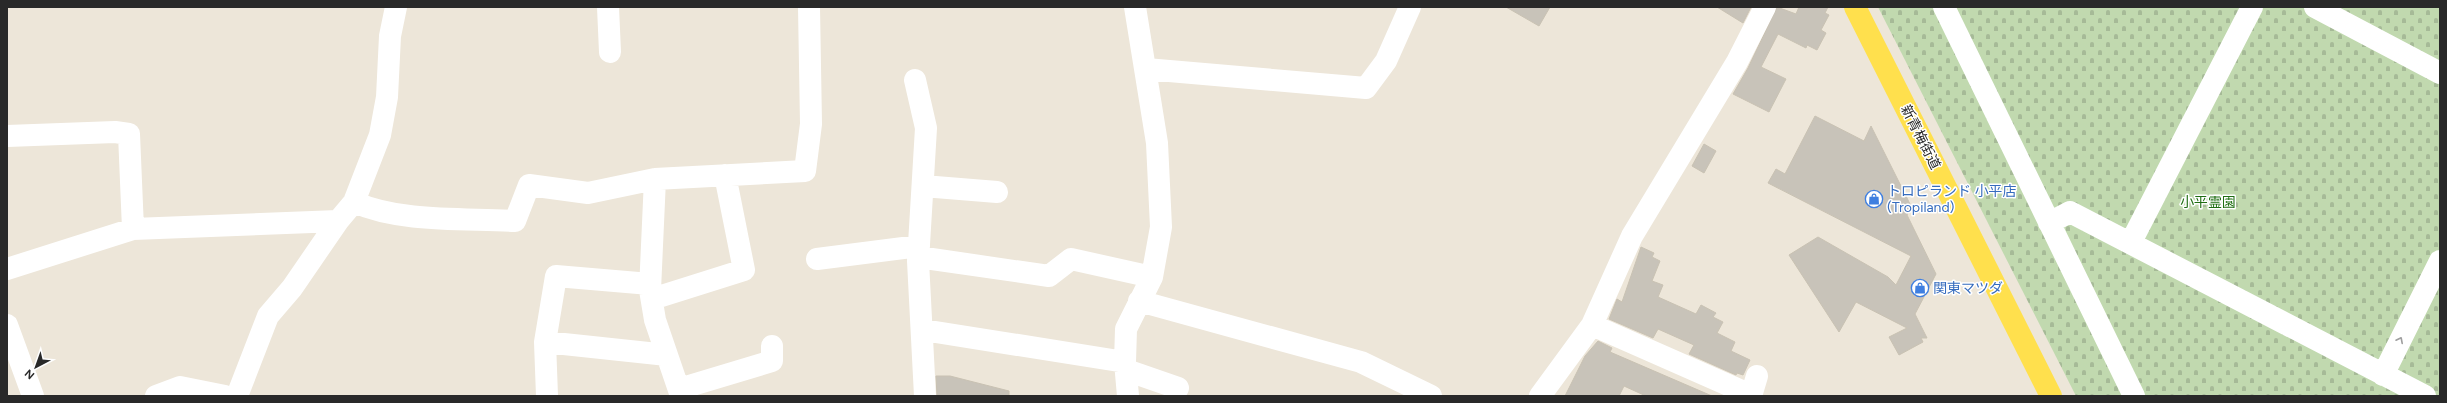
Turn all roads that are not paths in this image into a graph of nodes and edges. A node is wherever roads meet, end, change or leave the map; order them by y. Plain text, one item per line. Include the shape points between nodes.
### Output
1 (396, 7) edge
2 (608, 7) edge
3 (809, 7) edge
4 (1135, 7) edge
5 (1410, 7) edge
6 (1765, 7) edge
7 (1855, 7) edge
8 (1944, 7) edge
9 (2315, 7) edge
10 (2246, 10) edge
11 (610, 52) dead end
12 (1146, 69) junction
13 (2440, 72) edge
14 (915, 80) dead end
15 (7, 136) edge
16 (725, 175) junction
17 (655, 179) junction
18 (923, 186) junction
19 (997, 192) dead end
20 (354, 202) junction
21 (338, 221) junction
22 (2049, 222) junction
23 (133, 229) junction
24 (2130, 242) junction
25 (918, 252) junction
26 (817, 259) dead end
27 (2440, 261) edge
28 (7, 269) edge
29 (1152, 277) junction
30 (651, 291) junction
31 (1139, 301) junction
32 (7, 325) edge
33 (1592, 325) junction
34 (923, 330) junction
35 (545, 342) junction
36 (772, 346) dead end
37 (667, 354) junction
38 (1126, 366) junction
39 (2383, 375) junction
40 (1178, 388) dead end
41 (1753, 389) edge
42 (680, 393) edge
43 (1543, 395) edge
44 (33, 396) edge
45 (156, 396) edge
46 (225, 396) edge
47 (237, 396) edge
48 (547, 396) edge
49 (925, 396) edge
50 (1128, 396) edge
51 (1431, 396) edge
52 (2051, 396) edge
53 (2134, 396) edge
54 (2425, 396) edge

1 - 20 street via 390,36 387,97 380,135
2 - 11 street
3 - 16 street via 812,124 805,171
4 - 12 street
5 - 12 street via 1386,61 1366,88
6 - 33 street via 1737,62 1632,236
7 - 52 main road, 新青梅街道
8 - 22 street
9 - 13 street
10 - 24 street
12 - 29 street via 1157,143 1161,227
14 - 18 street via 926,128
15 - 23 street via 115,132 129,134
16 - 17 street
16 - 30 street via 744,270
17 - 20 street via 588,193 529,185 516,221 401,215 371,210
17 - 30 street
18 - 19 street
18 - 25 street
20 - 21 street
21 - 23 street
21 - 47 street via 292,288 268,316
22 - 24 street via 2070,212
22 - 53 street
23 - 28 street
24 - 39 street
25 - 26 street
25 - 29 street via 1049,276 1071,259
25 - 34 street
39 -> 27 street
29 - 31 street
30 - 35 street via 556,276
30 - 37 street via 654,320
31 - 38 street via 1126,329
31 - 51 street via 1361,362
32 - 44 street
33 - 41 street
33 - 43 street
34 - 38 street
34 - 49 street
35 - 37 street
35 - 48 street
36 - 42 street via 772,361
37 - 42 street
38 - 40 street
38 - 50 street
39 - 54 street
45 - 46 street via 180,387

